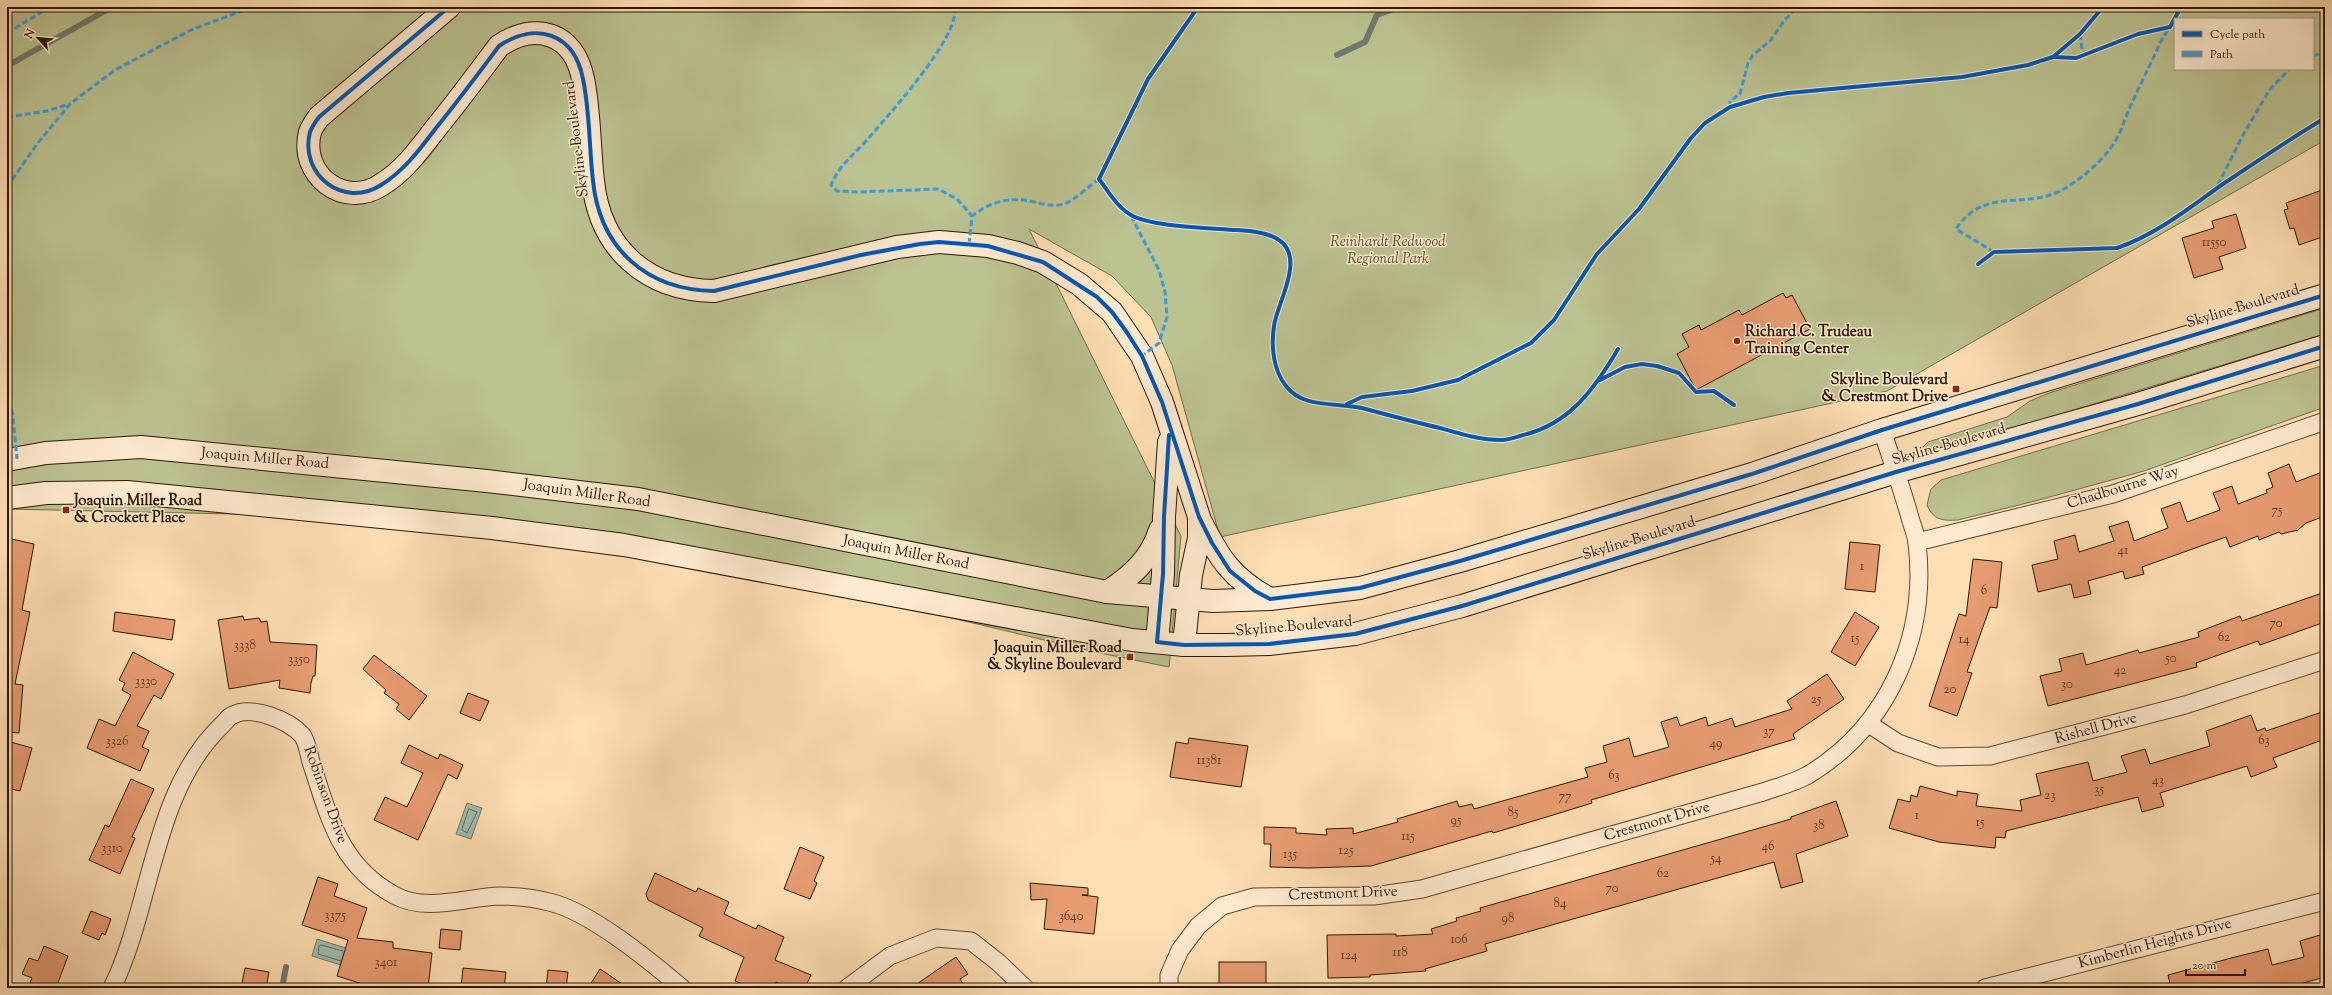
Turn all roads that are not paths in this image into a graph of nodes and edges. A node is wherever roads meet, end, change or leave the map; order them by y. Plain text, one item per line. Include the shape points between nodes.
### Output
1 (449, 7) edge
2 (2325, 294) edge
3 (2325, 346) edge
4 (2325, 421) edge
5 (1169, 429) junction
6 (1882, 430) junction
7 (7, 460) edge
8 (1896, 472) junction
9 (7, 498) edge
10 (1164, 517) junction
11 (1199, 517) junction
12 (1917, 542) junction
13 (1107, 592) junction
14 (1161, 598) junction
15 (1270, 599) junction
16 (1188, 600) junction
17 (1157, 642) junction
18 (1184, 645) junction
19 (2325, 660) edge
20 (1869, 724) junction
21 (2325, 901) edge
22 (112, 988) edge
23 (682, 988) edge
24 (847, 988) edge
25 (1025, 988) edge
26 (1168, 988) edge
27 (1985, 988) edge

1 - 5 main road, Skyline Boulevard via 319,117 310,132 311,164 318,177 328,186 353,194 380,186 416,154 499,46 524,34 547,34 568,46 576,58 583,78 593,182 603,221 625,256 656,279 697,290 714,290 897,247 926,243 988,246 1018,253 1043,262 1064,274 1097,297 1112,312 1142,356 1162,402
2 - 6 main road, Skyline Boulevard
3 - 8 main road, Skyline Boulevard via 2138,404
4 - 12 street, Chadbourne Way via 2113,494
5 - 10 main road, Skyline Boulevard
5 - 11 main road, Skyline Boulevard
6 - 8 street, Crestmont Drive
6 - 15 main road, Skyline Boulevard via 1752,474 1460,561 1360,588
7 - 13 main road, Joaquin Miller Road via 46,453 141,447 488,480 638,499
8 - 12 street, Crestmont Drive
8 - 18 main road, Skyline Boulevard via 1462,606 1355,634 1269,644
9 - 17 main road via 95,491 153,494 492,528 624,545 1132,640
10 - 13 main road via 1150,553 1141,566
10 - 14 main road, Skyline Boulevard
11 - 15 main road via 1230,571 1255,591
11 - 16 main road, Skyline Boulevard
12 - 20 street, Crestmont Drive via 1918,594 1914,628 1904,661
13 - 14 main road, Joaquin Miller Road
14 - 16 main road, Skyline Boulevard
14 - 17 main road, Skyline Boulevard
15 - 16 main road, Skyline Boulevard via 1213,602
16 - 18 main road, Skyline Boulevard
17 - 18 main road, Skyline Boulevard
19 - 20 street, Rishell Drive via 2185,705 1990,756 1938,757 1898,743
20 - 26 street, Crestmont Drive via 1846,747 1807,775 1763,792 1422,889 1374,896 1254,897 1222,906 1198,926 1180,950 1169,975
21 - 27 street, Kimberlin Heights Drive
22 - 23 street, Robinson Drive via 126,960 172,802 187,770 208,738 233,715 257,711 291,726 304,736 322,796 340,843 366,876 396,897 443,904 500,896 554,903 602,927
24 - 25 street via 890,956 936,938 971,941

